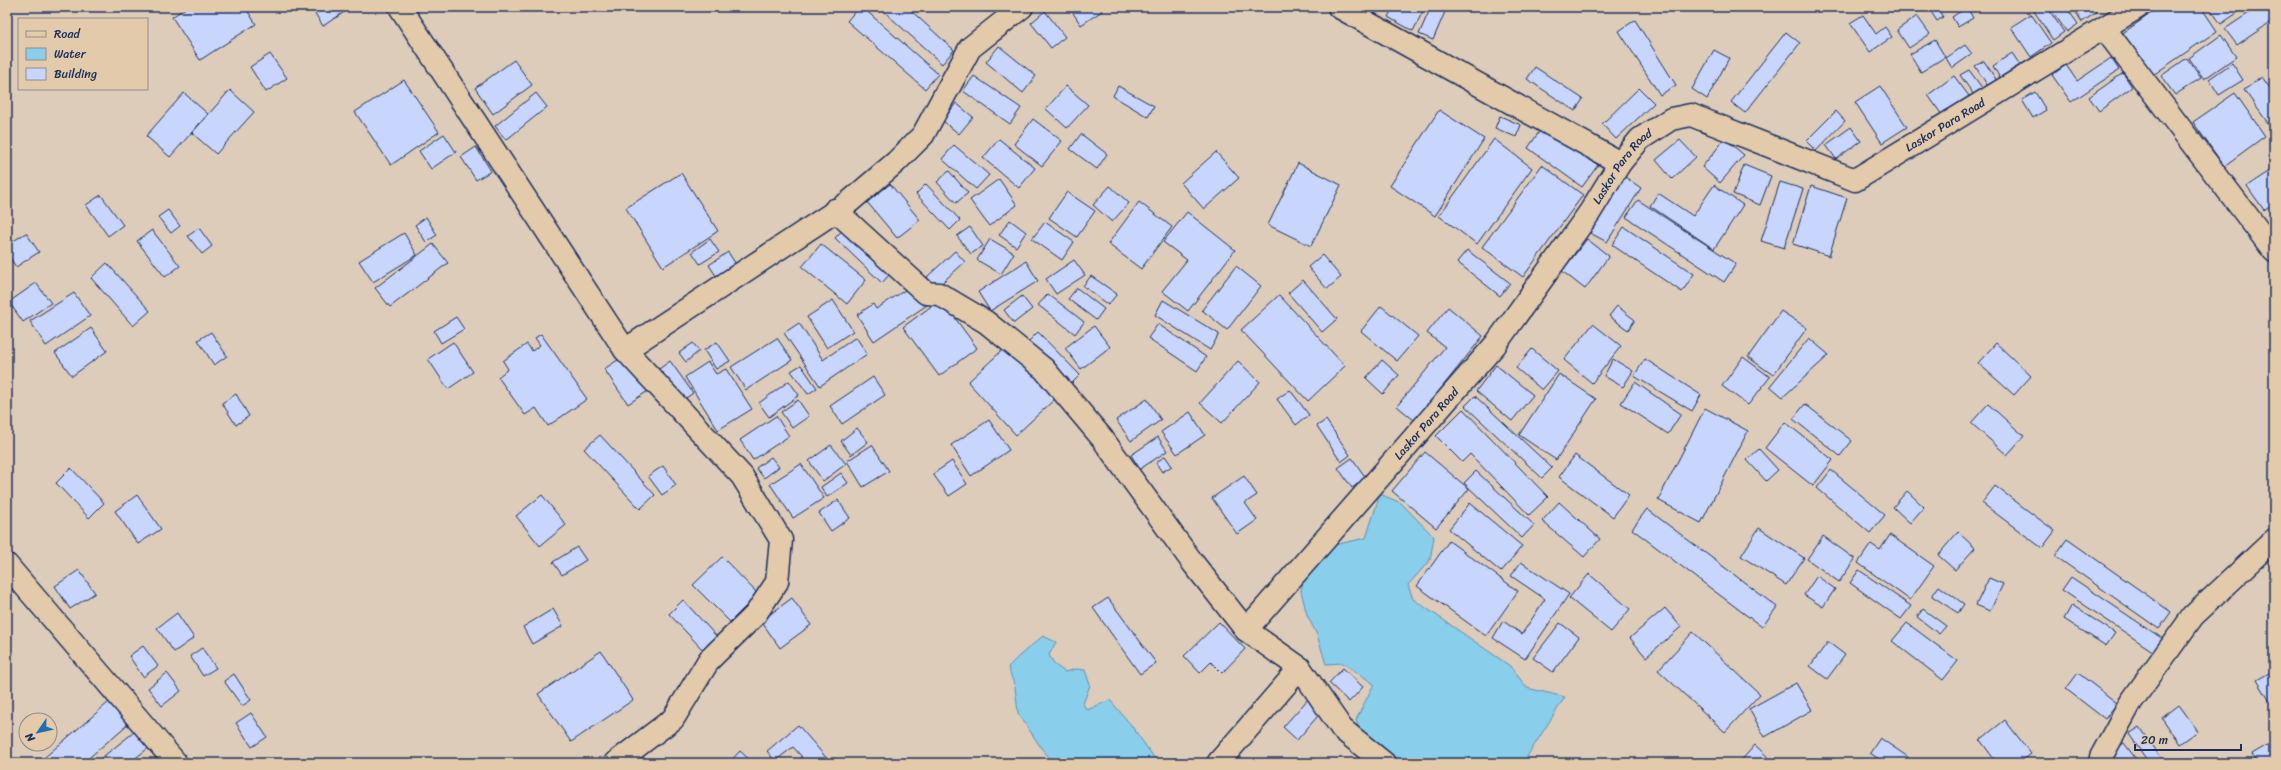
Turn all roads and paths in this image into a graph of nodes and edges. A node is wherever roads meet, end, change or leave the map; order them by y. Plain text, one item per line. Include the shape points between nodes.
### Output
1 (400, 7) edge
2 (1022, 7) edge
3 (1339, 7) edge
4 (2138, 7) edge
5 (2104, 28) junction
6 (1620, 163) junction
7 (835, 210) junction
8 (2274, 251) edge
9 (625, 350) junction
10 (2274, 540) edge
11 (7, 565) edge
12 (1246, 630) junction
13 (1300, 668) junction
14 (176, 763) edge
15 (615, 763) edge
16 (1218, 763) edge
17 (1384, 763) edge
18 (2100, 763) edge

1 - 9 street
2 - 7 street via 970,48 923,135 848,203
3 - 6 street
4 - 5 street, Laskor Para Road
5 - 6 street, Laskor Para Road via 1855,180 1690,115 1672,119 1640,139
5 - 8 street
6 - 12 street, Laskor Para Road via 1590,212 1495,345
7 - 9 street
7 - 12 street via 926,293 939,294 986,322 1044,369 1102,438 1193,563
9 - 15 street via 742,476 781,540 777,582 755,615 709,660 673,719
10 - 18 street via 2193,616 2131,702
11 - 14 street
12 - 13 street
13 - 16 street
13 - 17 street via 1342,729

